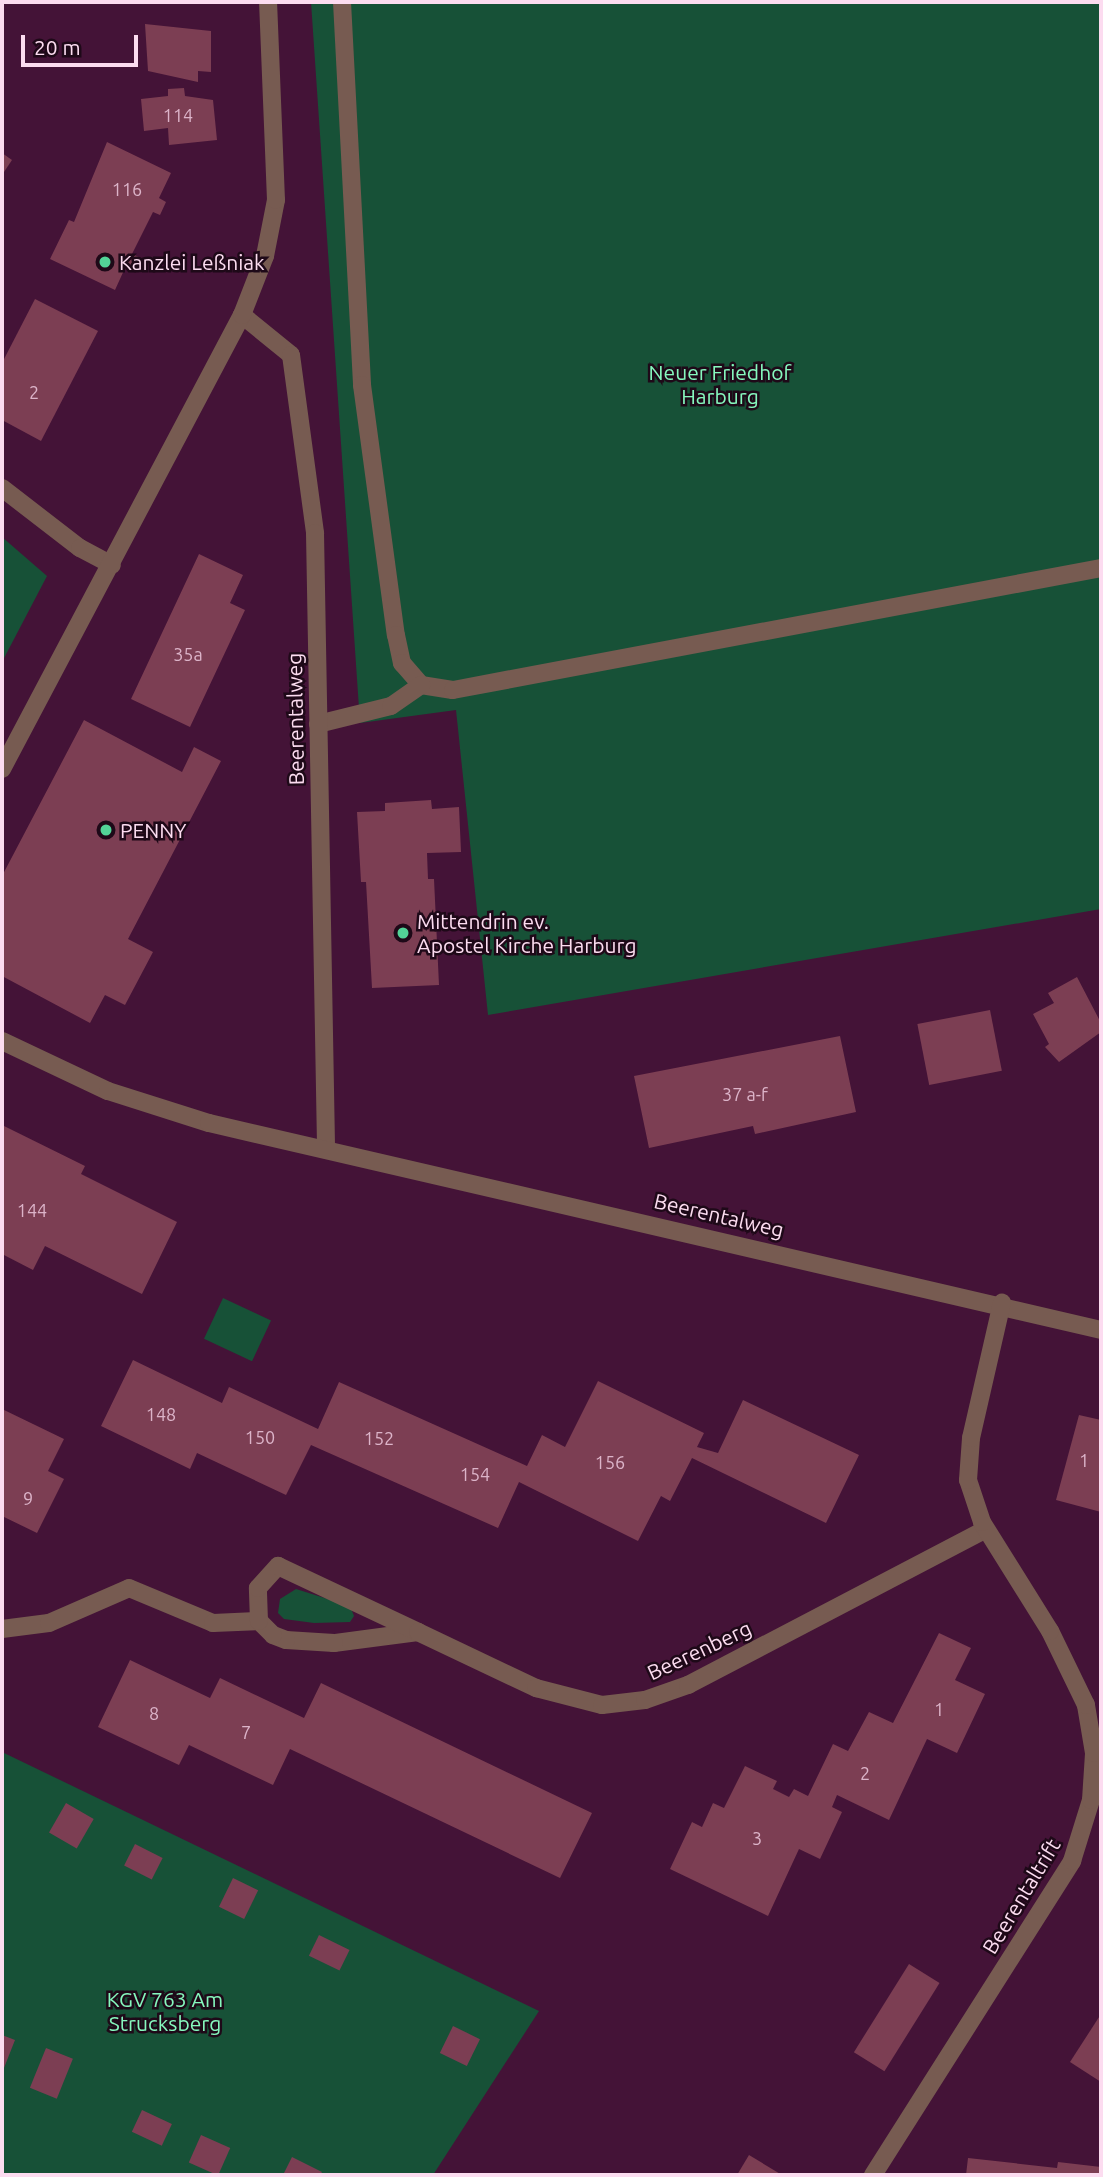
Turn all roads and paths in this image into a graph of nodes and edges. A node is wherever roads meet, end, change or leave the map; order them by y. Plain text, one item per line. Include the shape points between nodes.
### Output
1 (268, 2) edge
2 (342, 2) edge
3 (242, 315) junction
4 (2, 488) edge
5 (112, 565) junction
6 (1101, 568) edge
7 (421, 685) junction
8 (318, 724) junction
9 (2, 769) edge
10 (2, 1041) edge
11 (326, 1147) junction
12 (1002, 1303) junction
13 (1101, 1330) edge
14 (986, 1529) junction
15 (259, 1621) junction
16 (2, 1629) edge
17 (418, 1632) junction
18 (873, 2175) edge

1 - 3 street via 276,200 265,256
2 - 7 street via 362,385 396,635 402,663
3 - 5 street
3 - 8 street, Beerentalweg via 291,355 315,533
4 - 5 street via 80,548
5 - 9 street
6 - 7 street via 467,688
7 - 8 street via 391,706
8 - 11 street, Beerentalweg
10 - 11 street, Beerentalweg via 108,1091 208,1123
11 - 12 street, Beerentalweg
12 - 13 street, Beerentalweg
12 - 14 street, Beerentaltrift via 967,1462 973,1500
14 - 17 street, Beerenberg via 688,1685 645,1700 602,1705 561,1698
14 - 18 street, Beerentaltrift via 1050,1631 1086,1705 1094,1753 1091,1800 1072,1861
15 - 16 street via 212,1623 129,1588 49,1623
15 - 17 street via 273,1635 304,1643
15 - 17 street, Beerenberg via 258,1588 278,1566

